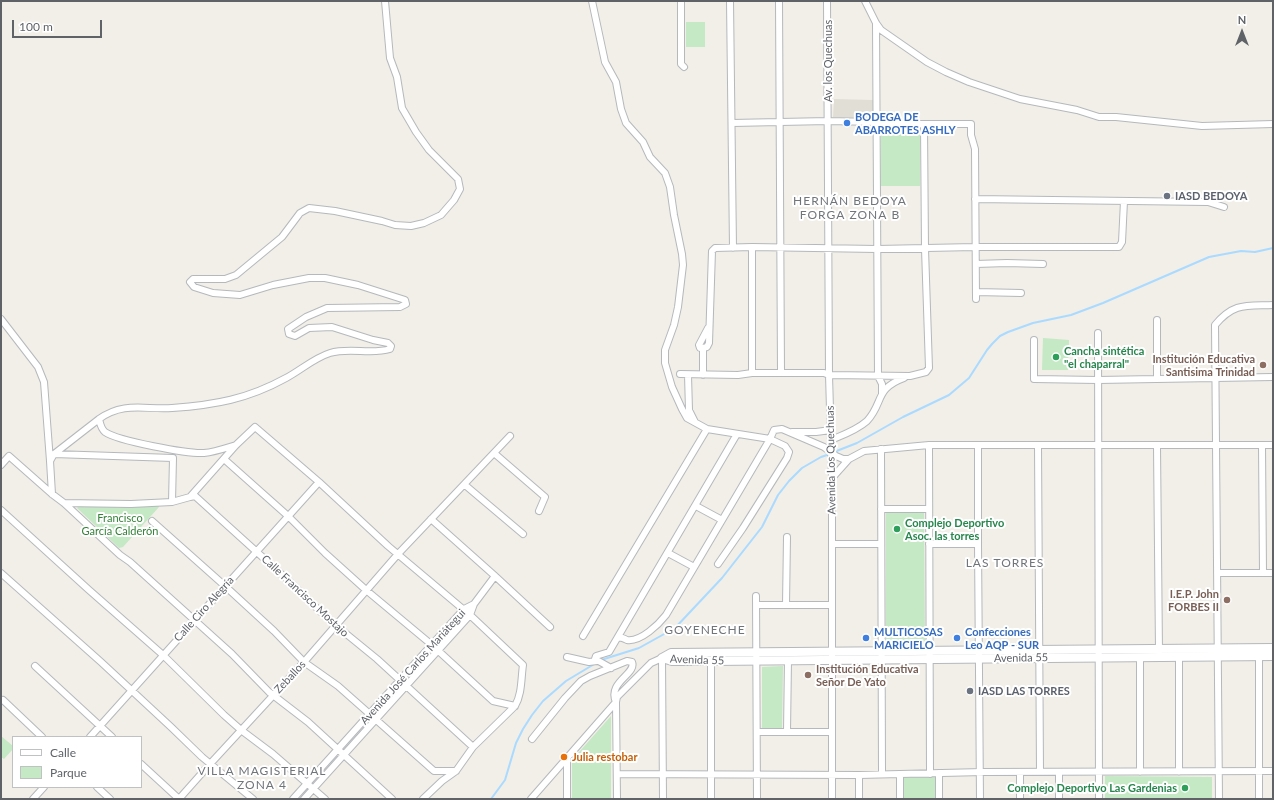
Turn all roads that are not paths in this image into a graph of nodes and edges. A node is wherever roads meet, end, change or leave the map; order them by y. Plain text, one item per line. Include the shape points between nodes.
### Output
1 (385, 1) edge
2 (592, 1) edge
3 (682, 1) edge
4 (730, 1) edge
5 (779, 1) edge
6 (827, 1) edge
7 (865, 1) edge
8 (876, 23) junction
9 (684, 67) dead end
10 (828, 121) junction
11 (779, 122) junction
12 (876, 122) junction
13 (732, 123) junction
14 (1273, 124) edge
15 (924, 125) junction
16 (974, 199) junction
17 (1124, 201) junction
18 (1224, 207) dead end
19 (752, 247) junction
20 (975, 247) junction
21 (733, 248) junction
22 (780, 248) junction
23 (828, 248) junction
24 (877, 249) junction
25 (925, 249) junction
26 (976, 264) junction
27 (1043, 264) dead end
28 (1021, 293) dead end
29 (1273, 305) edge
30 (1, 320) edge
31 (1156, 320) dead end
32 (1098, 333) dead end
33 (1034, 340) dead end
34 (752, 373) junction
35 (781, 373) junction
36 (680, 374) dead end
37 (688, 374) junction
38 (703, 375) junction
39 (829, 375) junction
40 (878, 376) junction
41 (910, 376) junction
42 (1273, 377) edge
43 (1216, 378) junction
44 (1157, 379) junction
45 (1098, 380) junction
46 (882, 394) junction
47 (99, 419) junction
48 (695, 422) junction
49 (707, 429) junction
50 (831, 430) junction
51 (789, 432) junction
52 (737, 434) junction
53 (510, 436) dead end
54 (770, 439) junction
55 (831, 440) junction
56 (236, 444) junction
57 (929, 445) junction
58 (978, 445) junction
59 (1038, 445) junction
60 (1216, 445) junction
61 (1262, 445) junction
62 (1273, 445) edge
63 (1097, 446) junction
64 (1157, 446) junction
65 (881, 449) junction
66 (494, 453) junction
67 (831, 453) junction
68 (54, 454) junction
69 (224, 459) junction
70 (849, 459) junction
71 (50, 461) junction
72 (1, 465) edge
73 (832, 478) junction
74 (319, 482) junction
75 (465, 485) junction
76 (52, 494) junction
77 (190, 496) junction
78 (172, 502) junction
79 (64, 503) junction
80 (696, 506) junction
81 (881, 509) junction
82 (929, 509) junction
83 (1, 510) edge
84 (539, 511) dead end
85 (288, 516) junction
86 (431, 519) junction
87 (722, 520) junction
88 (152, 521) dead end
89 (522, 534) dead end
90 (787, 537) dead end
91 (832, 544) junction
92 (881, 544) junction
93 (929, 544) junction
94 (978, 544) junction
95 (257, 552) junction
96 (668, 553) junction
97 (398, 554) junction
98 (718, 564) dead end
99 (694, 567) junction
100 (1, 573) edge
101 (1217, 573) junction
102 (1263, 573) junction
103 (1273, 573) edge
104 (495, 576) junction
105 (225, 586) junction
106 (366, 590) junction
107 (756, 596) dead end
108 (474, 604) junction
109 (757, 605) junction
110 (786, 605) junction
111 (832, 605) junction
112 (464, 609) junction
113 (470, 615) junction
114 (194, 621) junction
115 (336, 626) junction
116 (550, 627) dead end
117 (583, 636) dead end
118 (618, 636) junction
119 (432, 645) junction
120 (1159, 648) junction
121 (1273, 648) edge
122 (1038, 649) junction
123 (1099, 649) junction
124 (438, 650) junction
125 (979, 650) junction
126 (832, 651) junction
127 (881, 651) junction
128 (757, 652) junction
129 (1218, 652) junction
130 (163, 655) junction
131 (930, 655) junction
132 (1179, 656) junction
133 (1259, 656) junction
134 (1273, 656) edge
135 (568, 657) dead end
136 (1099, 657) junction
137 (1140, 657) junction
138 (1159, 657) junction
139 (662, 658) junction
140 (1038, 658) junction
141 (979, 659) junction
142 (757, 660) junction
143 (788, 660) junction
144 (832, 660) junction
145 (882, 660) junction
146 (598, 661) junction
147 (711, 661) junction
148 (304, 662) junction
149 (35, 666) dead end
150 (610, 668) junction
151 (401, 680) junction
152 (407, 685) junction
153 (131, 691) junction
154 (273, 696) junction
155 (3, 700) dead end
156 (616, 702) junction
157 (515, 706) junction
158 (370, 714) junction
159 (376, 720) junction
160 (100, 726) junction
161 (242, 730) junction
162 (757, 732) junction
163 (787, 732) junction
164 (832, 732) junction
165 (41, 736) edge
166 (91, 736) edge
167 (111, 736) edge
168 (532, 739) dead end
169 (474, 747) junction
170 (339, 749) junction
171 (344, 754) junction
172 (567, 758) junction
173 (210, 764) junction
174 (142, 765) edge
175 (456, 770) junction
176 (1259, 771) junction
177 (1273, 771) edge
178 (1020, 772) junction
179 (1040, 772) junction
180 (1059, 772) junction
181 (1099, 772) junction
182 (1140, 772) junction
183 (1179, 772) junction
184 (1219, 772) junction
185 (939, 773) junction
186 (980, 773) junction
187 (617, 774) junction
188 (663, 774) junction
189 (832, 774) junction
190 (882, 774) junction
191 (900, 774) junction
192 (930, 774) junction
193 (710, 775) junction
194 (757, 775) junction
195 (859, 775) junction
196 (307, 783) junction
197 (43, 788) edge
198 (98, 788) edge
199 (314, 788) junction
200 (38, 797) edge
201 (110, 799) edge
202 (179, 799) edge
203 (252, 799) edge
204 (293, 799) edge
205 (304, 799) edge
206 (324, 799) edge
207 (392, 799) edge
208 (423, 799) edge
209 (531, 799) edge
210 (567, 799) edge
211 (617, 799) edge
212 (663, 799) edge
213 (711, 799) edge
214 (757, 799) edge
215 (832, 799) edge
216 (860, 799) edge
217 (900, 799) edge
218 (939, 799) edge
219 (980, 799) edge
220 (1020, 799) edge
221 (1059, 799) edge
222 (1099, 799) edge
223 (1219, 799) edge
224 (1260, 799) edge

1 - 47 street via 390,58 397,77 402,108 429,150 458,179 459,194 441,215 411,226 395,225 335,211 305,209 282,237 236,275 225,279 193,279 190,282 194,287 213,293 240,295 273,285 309,278 325,278 358,285 405,300 406,304 400,307 327,308 306,317 288,329 289,334 295,336 309,328 332,327 388,343 390,349 333,352 274,385 237,399 162,409 123,408
2 - 48 street via 605,62 616,82 626,123 665,173 670,187 683,265 678,307 665,350 665,363 682,409 687,418
3 - 9 street via 681,64
4 - 13 street
5 - 11 street
6 - 10 street, Av. los Quechuas
7 - 8 street
8 - 12 street
8 - 14 street via 927,62 969,82 1020,99 1099,117 1116,116 1202,126
10 - 11 street
10 - 12 street
10 - 23 street, Avenida Los Quechuas
11 - 13 street
11 - 22 street
12 - 15 street
12 - 24 street
13 - 21 street
15 - 16 street via 971,124
15 - 25 street
16 - 17 street
16 - 20 street
17 - 18 street via 1208,202
17 - 20 street via 1122,242 1119,247
19 - 21 street
19 - 22 street
19 - 34 street
20 - 25 street
20 - 26 street
21 - 38 street via 715,248 712,251 710,324 699,347 703,348
22 - 23 street
22 - 35 street
23 - 24 street
23 - 39 street, Avenida Los Quechuas
24 - 25 street
24 - 40 street
25 - 41 street via 929,368 926,372
26 - 27 street
26 - 28 street via 976,296
29 - 43 street via 1245,305 1234,308 1215,325
30 - 71 street via 38,367 44,382
31 - 44 street
32 - 45 street
33 - 45 street via 1034,379
34 - 35 street
34 - 38 street
35 - 39 street
36 - 37 street
37 - 38 street
37 - 48 street via 689,410
39 - 40 street
39 - 50 street, Avenida Los Quechuas
40 - 41 street
40 - 46 street via 882,384
41 - 46 street via 888,385
42 - 43 street
43 - 44 street
43 - 60 street
44 - 45 street
45 - 63 street
46 - 55 street via 868,420
47 - 56 street via 105,432 157,447 204,453
47 - 68 street
48 - 49 street
49 - 52 street
49 - 117 street
50 - 51 street
50 - 55 street, Avenida Los Quechuas
51 - 54 street via 782,429 774,430
51 - 67 street via 824,447
52 - 54 street
52 - 80 street
53 - 66 street, Zeballos
54 - 87 street
54 - 98 street via 785,446 789,454
55 - 67 street, Avenida Los Quechuas
56 - 69 street
56 - 74 street via 255,427
57 - 58 street
57 - 65 street
57 - 82 street
58 - 59 street
58 - 94 street
59 - 63 street
59 - 122 street
60 - 61 street
60 - 64 street
60 - 101 street
61 - 62 street
61 - 102 street
63 - 64 street
63 - 123 street
64 - 120 street
65 - 70 street via 864,451
65 - 81 street
66 - 75 street, Zeballos
66 - 84 street via 545,497
67 - 70 street via 842,459
67 - 73 street, Avenida Los Quechuas
68 - 71 street
68 - 78 street via 173,458
69 - 77 street
69 - 85 street
70 - 73 street
71 - 76 street
72 - 76 street via 9,456
73 - 91 street, Avenida Los Quechuas
74 - 85 street, Calle Ciro Alegría
74 - 97 street
75 - 86 street, Zeballos
75 - 89 street
76 - 79 street
77 - 78 street
77 - 95 street, Calle Francisco Mostajo via 195,496
78 - 79 street
79 - 114 street
80 - 87 street
80 - 96 street
81 - 82 street
81 - 92 street
82 - 93 street
83 - 130 street
85 - 95 street, Calle Ciro Alegría
85 - 106 street
86 - 97 street, Zeballos
86 - 104 street
87 - 99 street
88 - 105 street
90 - 110 street
91 - 92 street
91 - 111 street, Avenida Los Quechuas
92 - 127 street
93 - 94 street
93 - 131 street
94 - 125 street
95 - 105 street, Calle Ciro Alegría
95 - 115 street, Calle Francisco Mostajo
96 - 99 street
96 - 118 street
97 - 106 street, Zeballos
97 - 112 street
99 - 118 street via 658,625 634,639 628,640
100 - 153 street
101 - 102 street
101 - 129 street
102 - 103 street
104 - 108 street
104 - 116 street
105 - 114 street, Calle Ciro Alegría
105 - 148 street
106 - 115 street, Zeballos
106 - 119 street
107 - 109 street
108 - 112 street, Avenida José Carlos Mariátegui
108 - 113 street, Avenida José Carlos Mariátegui
109 - 110 street
109 - 128 street
110 - 111 street
111 - 126 street, Avenida Los Quechuas
112 - 113 street
112 - 119 street, Avenida José Carlos Mariátegui
113 - 124 street, Avenida José Carlos Mariátegui
113 - 157 street via 523,666
114 - 130 street, Calle Ciro Alegría
114 - 154 street via 232,654
115 - 148 street, Zeballos
115 - 151 street, Calle Francisco Mostajo
118 - 146 street via 609,652 596,656 595,659
119 - 124 street
119 - 151 street, Avenida José Carlos Mariátegui
120 - 123 street, Avenida 55
120 - 129 street, Avenida 55
120 - 138 street
121 - 129 street, Avenida 55
122 - 123 street, Avenida 55
122 - 125 street, Avenida 55
122 - 140 street
123 - 136 street
124 - 152 street, Avenida José Carlos Mariátegui
124 - 157 street via 493,701
125 - 131 street, Avenida 55
125 - 141 street
126 - 127 street, Avenida 55
126 - 128 street, Avenida 55
126 - 144 street, Avenida Los Quechuas
127 - 131 street, Avenida 55
127 - 145 street
128 - 139 street, Avenida 55 via 671,652
128 - 142 street
129 - 132 street, Avenida 55
129 - 133 street, Avenida 55
129 - 184 street
130 - 153 street, Calle Ciro Alegría
130 - 161 street
131 - 141 street, Avenida 55
131 - 145 street, Avenida 55
131 - 192 street
132 - 138 street, Avenida 55
132 - 183 street
133 - 134 street, Avenida 55
133 - 176 street
135 - 146 street via 589,662
136 - 137 street, Avenida 55
136 - 140 street, Avenida 55
136 - 181 street
137 - 138 street, Avenida 55
137 - 182 street
139 - 147 street, Avenida 55 via 672,661
139 - 156 street via 651,663
139 - 188 street
140 - 141 street, Avenida 55
140 - 179 street
141 - 186 street
142 - 143 street, Avenida 55
142 - 147 street, Avenida 55
142 - 162 street
143 - 144 street, Avenida 55
143 - 163 street
144 - 145 street, Avenida 55
144 - 164 street, Avenida Los Quechuas
145 - 190 street
146 - 150 street
147 - 193 street
148 - 154 street, Zeballos
148 - 158 street via 338,686
149 - 160 street
150 - 156 street via 627,661 633,664 615,689
150 - 168 street via 581,681
151 - 152 street, Calle Francisco Mostajo
151 - 158 street, Avenida José Carlos Mariátegui
152 - 159 street, Avenida José Carlos Mariátegui
152 - 169 street, Calle Francisco Mostajo
153 - 160 street, Calle Ciro Alegría
153 - 173 street
154 - 161 street, Zeballos
154 - 170 street
155 - 165 street
156 - 172 street
156 - 187 street
157 - 169 street
158 - 159 street
158 - 170 street, Avenida José Carlos Mariátegui
159 - 171 street, Avenida José Carlos Mariátegui
159 - 175 street via 434,771
160 - 166 street, Calle Ciro Alegría
160 - 167 street
161 - 173 street, Zeballos
161 - 196 street
162 - 163 street
162 - 194 street
163 - 164 street
164 - 189 street, Avenida Los Quechuas
169 - 175 street
170 - 171 street
170 - 196 street, Avenida José Carlos Mariátegui
171 - 199 street, Avenida José Carlos Mariátegui
171 - 207 street
172 - 209 street
172 - 210 street
173 - 202 street, Zeballos
173 - 203 street
174 - 202 street
175 - 208 street
176 - 177 street
176 - 184 street
176 - 224 street
178 - 179 street
178 - 186 street
178 - 220 street
179 - 180 street
180 - 181 street
180 - 221 street
181 - 182 street
181 - 222 street
182 - 183 street
183 - 184 street
184 - 223 street
185 - 186 street
185 - 192 street
185 - 218 street
186 - 219 street
187 - 188 street
187 - 211 street
188 - 193 street
188 - 212 street
189 - 194 street
189 - 195 street
189 - 215 street, Avenida Los Quechuas
190 - 191 street
190 - 195 street
191 - 192 street
191 - 217 street
193 - 194 street
193 - 213 street
194 - 214 street
195 - 216 street
196 - 199 street
196 - 204 street, Avenida José Carlos Mariátegui
197 - 200 street
198 - 201 street
199 - 205 street, Avenida José Carlos Mariátegui
199 - 206 street

